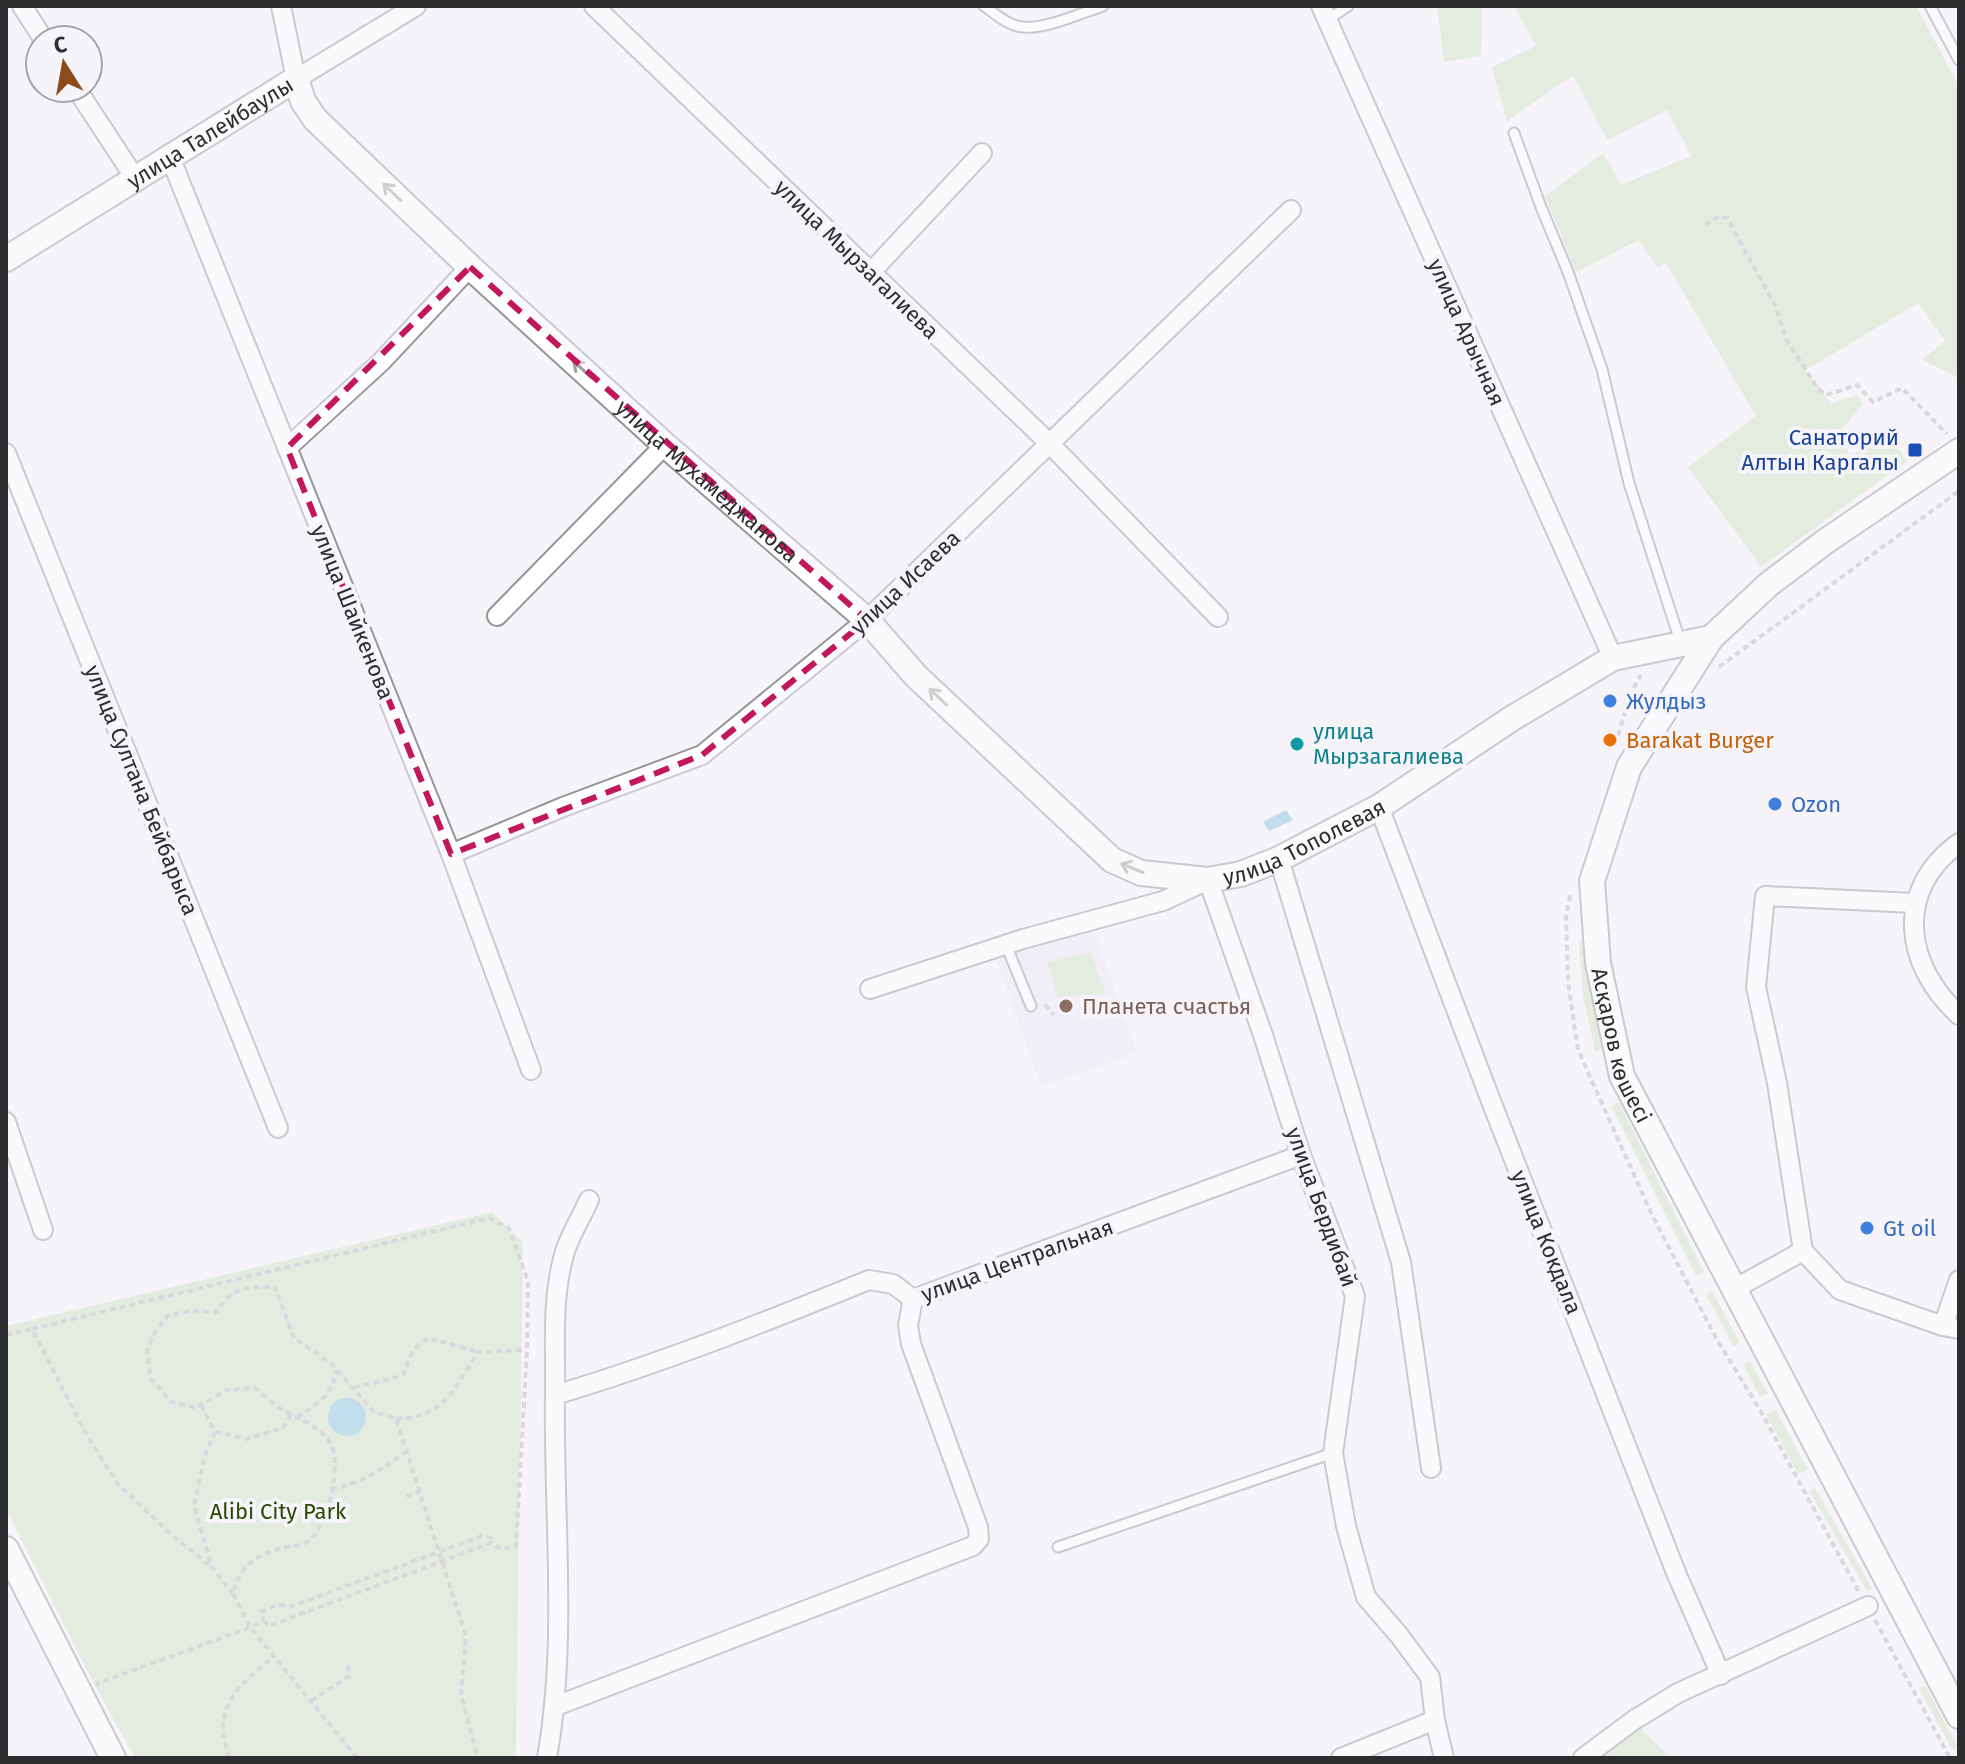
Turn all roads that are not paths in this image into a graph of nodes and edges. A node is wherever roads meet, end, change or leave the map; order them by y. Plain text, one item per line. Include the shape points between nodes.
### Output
1 (22, 6) edge
2 (281, 6) edge
3 (416, 6) edge
4 (594, 6) edge
5 (984, 6) edge
6 (1103, 6) edge
7 (1348, 6) edge
8 (1930, 6) edge
9 (1324, 13) edge
10 (34, 24) edge
11 (1959, 60) edge
12 (296, 79) junction
13 (86, 104) edge
14 (1514, 133) dead end
15 (982, 153) dead end
16 (170, 157) junction
17 (135, 178) junction
18 (1291, 210) dead end
19 (6, 259) edge
20 (470, 267) junction
21 (871, 272) junction
22 (1050, 444) junction
23 (665, 445) junction
24 (1955, 445) edge
25 (287, 448) junction
26 (6, 453) edge
27 (497, 616) dead end
28 (1218, 617) dead end
29 (867, 620) junction
30 (1711, 638) junction
31 (1681, 644) junction
32 (1613, 658) junction
33 (1379, 807) junction
34 (1959, 843) edge
35 (451, 854) junction
36 (1279, 859) junction
37 (1208, 880) junction
38 (1914, 903) junction
39 (1006, 945) junction
40 (870, 989) dead end
41 (1031, 1006) dead end
42 (1959, 1015) edge
43 (531, 1070) dead end
44 (6, 1122) edge
45 (278, 1128) dead end
46 (1301, 1155) junction
47 (589, 1200) dead end
48 (43, 1230) dead end
49 (1803, 1251) junction
50 (1959, 1280) edge
51 (1734, 1289) junction
52 (913, 1299) junction
53 (1951, 1328) edge
54 (555, 1395) junction
55 (1333, 1453) junction
56 (1431, 1468) dead end
57 (1058, 1547) dead end
58 (6, 1549) edge
59 (1868, 1606) road end
60 (1721, 1675) junction
61 (556, 1706) junction
62 (1959, 1716) edge
63 (1435, 1720) junction
64 (113, 1758) edge
65 (547, 1758) edge
66 (1341, 1758) edge
67 (1444, 1758) edge
68 (1583, 1758) edge

1 - 10 street
2 - 12 street, улица Мухамеджанова
3 - 12 street, улица Талейбаулы
4 - 21 street, улица Мырзагалиева
5 - 6 lane via 1022,27
7 - 9 lane
8 - 11 lane
9 - 32 street, улица Арычная
12 - 16 street, улица Талейбаулы
20 -> 12 street, улица Мухамеджанова via 315,119
13 - 17 street
14 - 31 lane via 1602,369 1629,483
15 - 21 street
16 - 17 street, улица Талейбаулы
16 - 25 street, улица Шайкенова
17 - 19 street, улица Талейбаулы
18 - 22 street, улица Исаева
23 -> 20 street, улица Мухамеджанова
20 - 25 street via 381,362
21 - 22 street, улица Мырзагалиева
22 - 28 street, улица Мырзагалиева
22 - 29 street, улица Исаева
23 - 27 street
23 - 29 street, улица Мухамеджанова
24 - 30 street, Асқаров көшесі via 1769,584
25 - 35 street, улица Шайкенова
26 - 45 street, улица Султана Бейбарыса
29 - 35 street, улица Исаева via 702,755
37 -> 29 street, улица Мухамеджанова via 1141,873 1112,860 916,676
30 - 31 street, улица Тополевая
30 - 51 street, Асқаров көшесі via 1629,767 1592,881 1598,963 1622,1076
31 - 32 street, улица Тополевая
32 - 33 street, улица Тополевая
33 - 36 street, улица Тополевая
33 - 60 street, улица Кокдала via 1677,1575
34 - 38 street via 1926,879
35 - 43 street, улица Шайкенова
36 - 37 street, улица Тополевая
36 - 56 street via 1401,1262
37 - 39 street, улица Тополевая via 1163,901
37 - 46 street, улица Бердибай
38 - 42 street via 1917,948 1932,980
38 - 49 street via 1765,896 1756,987
39 - 40 street, улица Тополевая
39 - 41 lane
44 - 48 street
46 - 52 street, улица Центральная
46 - 55 street, улица Бердибай via 1355,1296
47 - 54 street via 564,1254 554,1313
49 - 51 street
49 - 53 street via 1840,1290
50 - 53 street
51 - 62 street, Асқаров көшесі
52 - 54 street, улица Центральная via 893,1284 869,1280 717,1341
52 - 61 street via 911,1344 978,1527 979,1539 973,1546
54 - 61 street
55 - 57 lane
55 - 63 street, улица Бердибай via 1366,1597 1430,1677
58 - 64 street
59 - 60 street
60 - 68 street via 1678,1693
61 - 65 street
63 - 66 street
63 - 67 street, улица Бердибай

